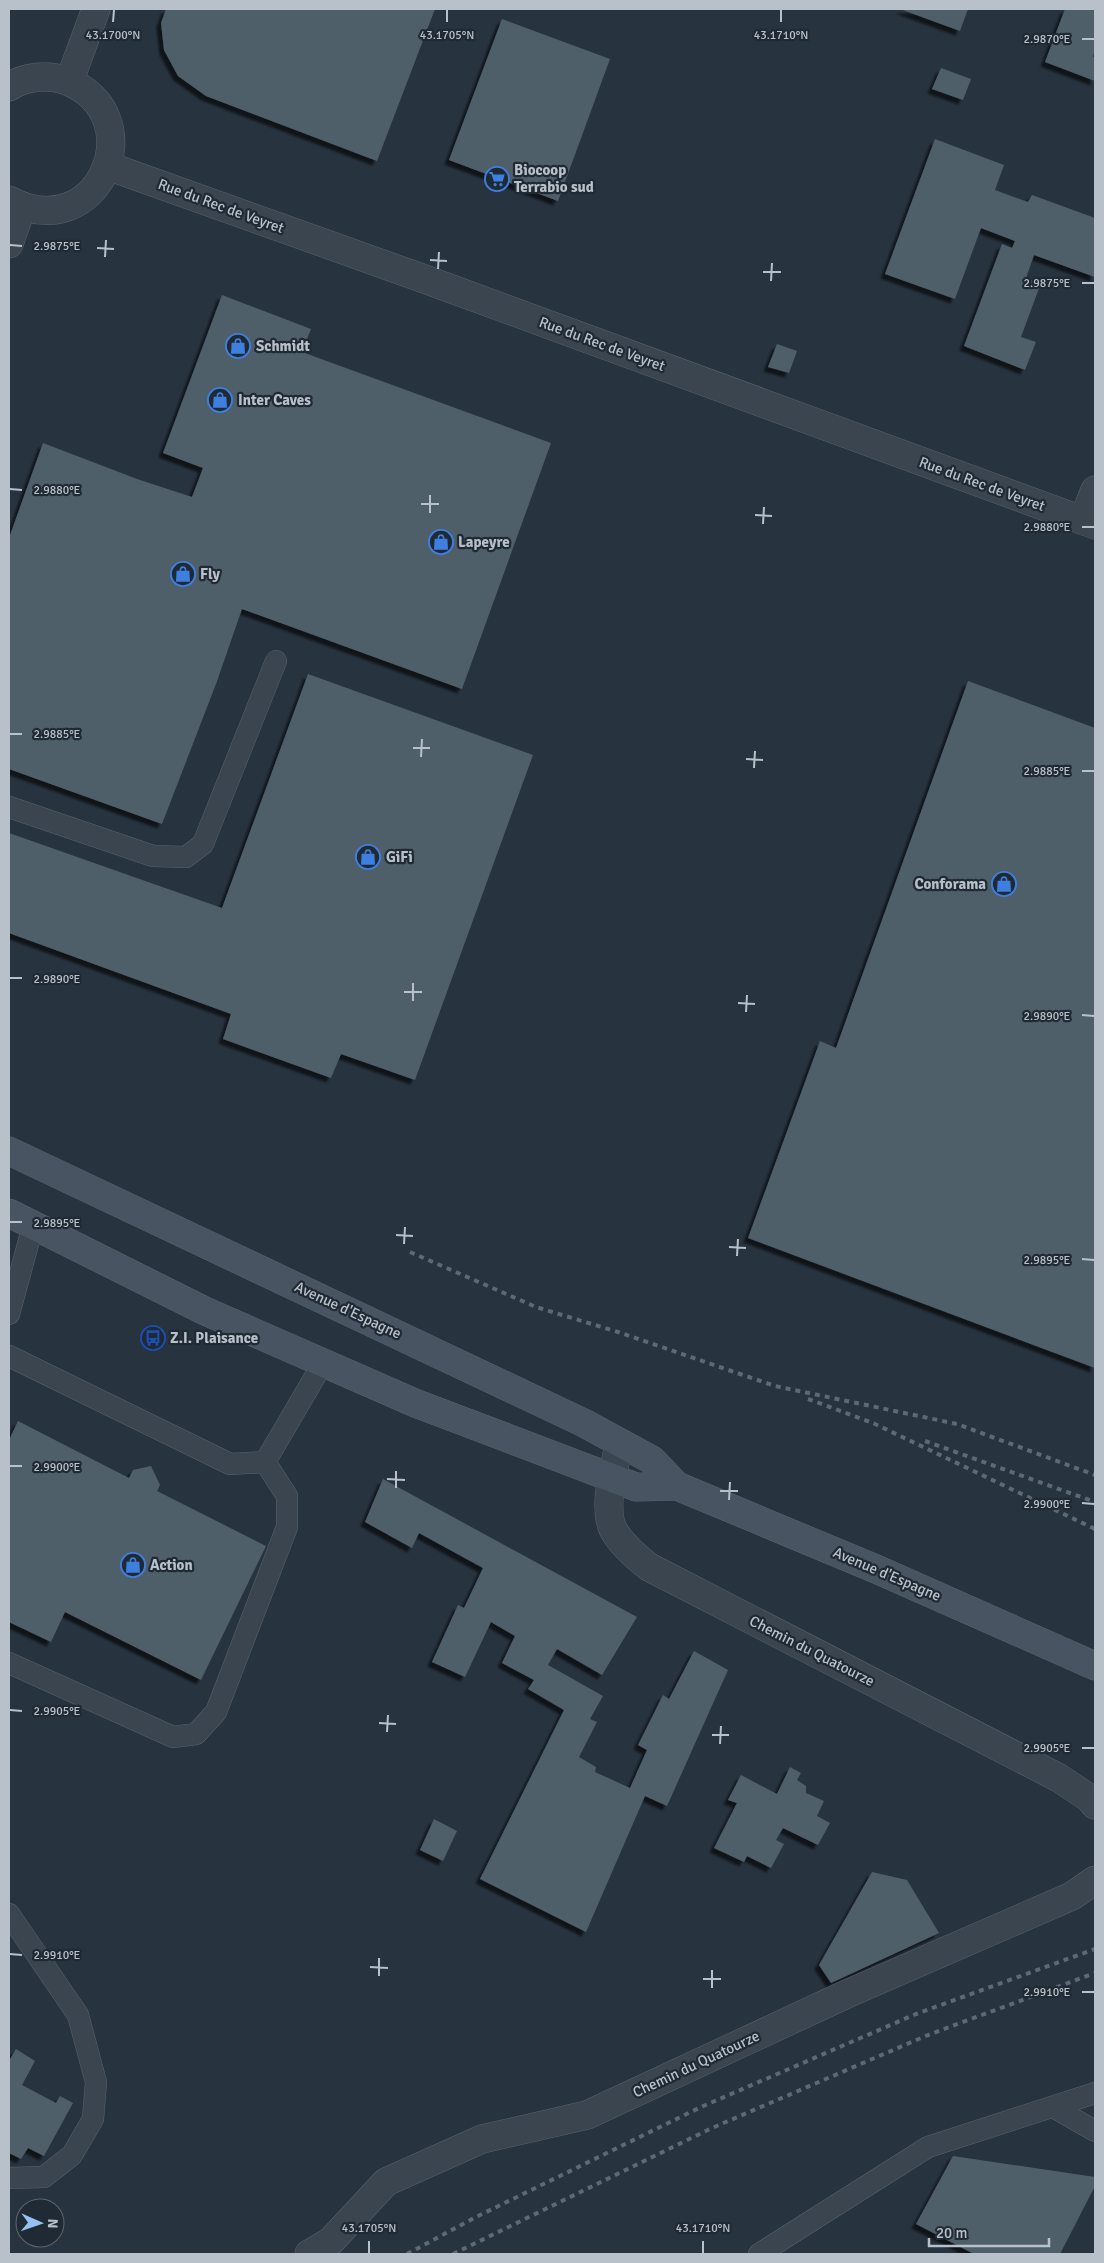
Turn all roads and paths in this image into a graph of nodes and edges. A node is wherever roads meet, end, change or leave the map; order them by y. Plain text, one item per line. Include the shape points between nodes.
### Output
1 (96, 9) edge
2 (69, 82) junction
3 (9, 87) edge
4 (108, 166) junction
5 (16, 204) edge
6 (9, 244) edge
7 (1095, 490) edge
8 (1089, 522) edge
9 (276, 661) dead end
10 (9, 807) edge
11 (9, 1151) edge
12 (9, 1213) edge
13 (33, 1226) junction
14 (9, 1314) edge
15 (9, 1356) edge
16 (323, 1363) junction
17 (620, 1443) junction
18 (265, 1462) junction
19 (611, 1479) junction
20 (677, 1486) junction
21 (9, 1663) edge
22 (1095, 1666) edge
23 (1095, 1805) edge
24 (1095, 1880) edge
25 (9, 1914) edge
26 (1095, 2093) edge
27 (1053, 2106) junction
28 (1095, 2131) edge
29 (9, 2178) edge
30 (309, 2254) edge
31 (759, 2254) edge

1 - 2 street
2 - 3 street via 59,78 34,77
2 - 4 street via 93,97 104,111 112,142
4 - 5 street via 93,191 76,204 48,212
4 - 8 street, Rue du Rec de Veyret
5 - 6 street
7 - 8 street
9 - 10 lane via 203,844 186,857 153,856
11 - 17 main road, Avenue d'Espagne via 494,1379
12 - 13 main road, Avenue d'Espagne
13 - 14 lane
13 - 16 main road, Avenue d'Espagne via 205,1311
15 - 18 lane via 230,1464
16 - 18 lane
16 - 19 main road, Avenue d'Espagne
17 - 19 street, Chemin du Quatourze
17 - 20 main road, Avenue d'Espagne via 652,1460
18 - 21 lane via 287,1496 287,1527 216,1712 196,1734 173,1737
19 - 20 main road, Avenue d'Espagne via 636,1487
19 - 23 street, Chemin du Quatourze via 609,1506 613,1530 632,1554 649,1568 1059,1778 1090,1798
20 - 22 main road, Avenue d'Espagne
24 - 30 street, Chemin du Quatourze via 1072,1896 849,1993 587,2115 482,2139 386,2182 331,2242
25 - 29 lane via 78,2015 96,2082 93,2119 72,2155 44,2177
26 - 27 lane
27 - 28 lane
27 - 31 lane via 928,2147

